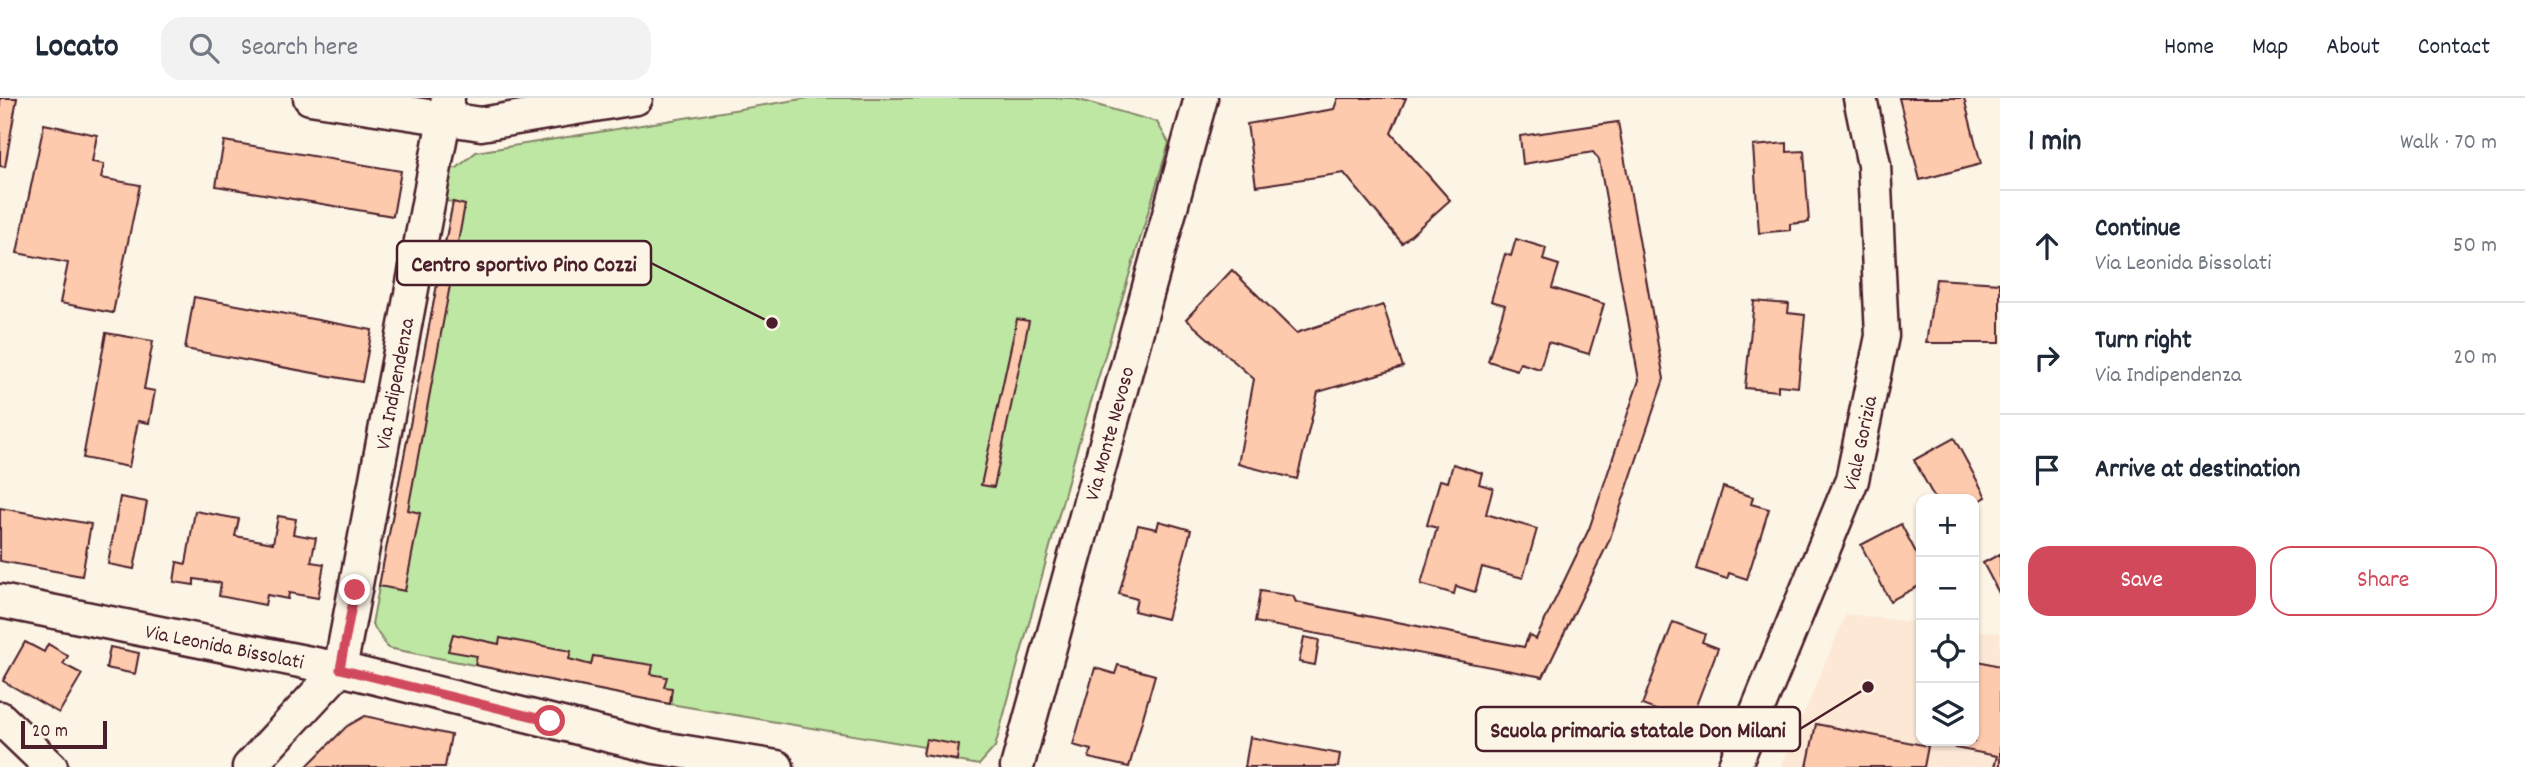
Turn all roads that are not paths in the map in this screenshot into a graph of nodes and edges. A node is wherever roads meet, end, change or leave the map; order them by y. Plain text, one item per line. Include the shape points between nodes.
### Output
1 (310, 98) edge
2 (636, 98) edge
3 (1201, 98) edge
4 (1860, 98) edge
5 (446, 108) edge
6 (0, 601) edge
7 (340, 669) junction
8 (0, 718) edge
9 (650, 757) edge
10 (51, 767) edge
11 (249, 767) edge
12 (777, 767) edge
13 (1017, 767) edge
14 (1734, 767) edge

1 - 5 street
2 - 5 street via 481,124
3 - 13 street, Via Monte Nevoso
4 - 14 street, Viale Gorizia via 1874,165 1882,336 1852,480
5 - 7 street, Via Indipendenza
6 - 7 street, Via Leonida Bissolati
7 - 9 street, Via Leonida Bissolati
7 - 11 street
8 - 10 street
9 - 12 street, Via Leonida Bissolati

